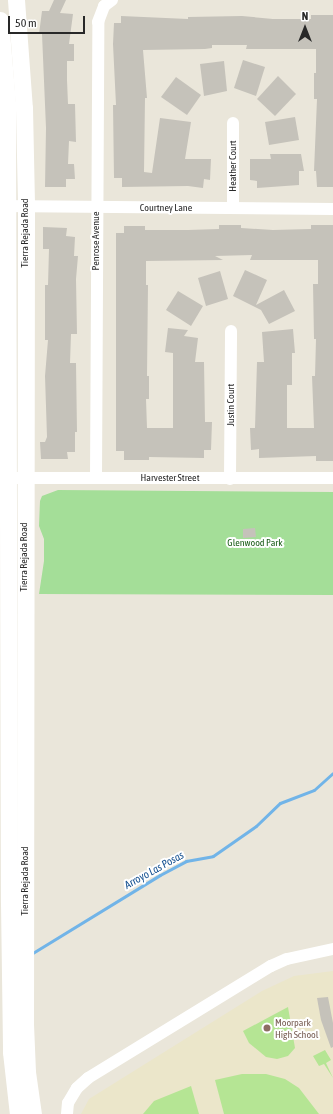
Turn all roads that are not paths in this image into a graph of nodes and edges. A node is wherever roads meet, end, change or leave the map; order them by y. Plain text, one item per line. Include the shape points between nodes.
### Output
1 (16, 0) edge
2 (108, 3) edge
3 (0, 20) edge
4 (233, 123) dead end
5 (3, 206) edge
6 (26, 206) junction
7 (96, 208) junction
8 (233, 208) junction
9 (333, 208) edge
10 (231, 331) dead end
11 (6, 478) junction
12 (24, 478) junction
13 (96, 478) junction
14 (230, 478) junction
15 (333, 478) edge
16 (333, 949) edge
17 (20, 1075) junction
18 (18, 1114) edge
19 (33, 1114) edge
20 (67, 1114) edge

1 - 6 main road, Tierra Rejada Road via 24,108
2 - 7 street, Penrose Avenue via 98,22
3 - 5 main road, Tierra Rejada Road via 7,104
4 - 8 street, Heather Court
5 - 6 street, Courtney Lane
5 - 11 main road, Tierra Rejada Road
6 - 7 street, Courtney Lane
6 - 12 main road, Tierra Rejada Road
7 - 8 street, Courtney Lane
7 - 13 street, Penrose Avenue
8 - 9 street, Courtney Lane
10 - 14 street, Justin Court
11 - 12 street, Harvester Street
11 - 17 main road, Tierra Rejada Road via 10,686 9,917
12 - 13 street, Harvester Street
12 - 17 main road, Tierra Rejada Road via 25,906
13 - 14 street, Harvester Street
14 - 15 street, Harvester Street
16 - 20 street via 287,959 271,966 94,1074 77,1088 68,1103
17 - 18 main road, Tierra Rejada Road
17 - 19 main road, Tierra Rejada Road

